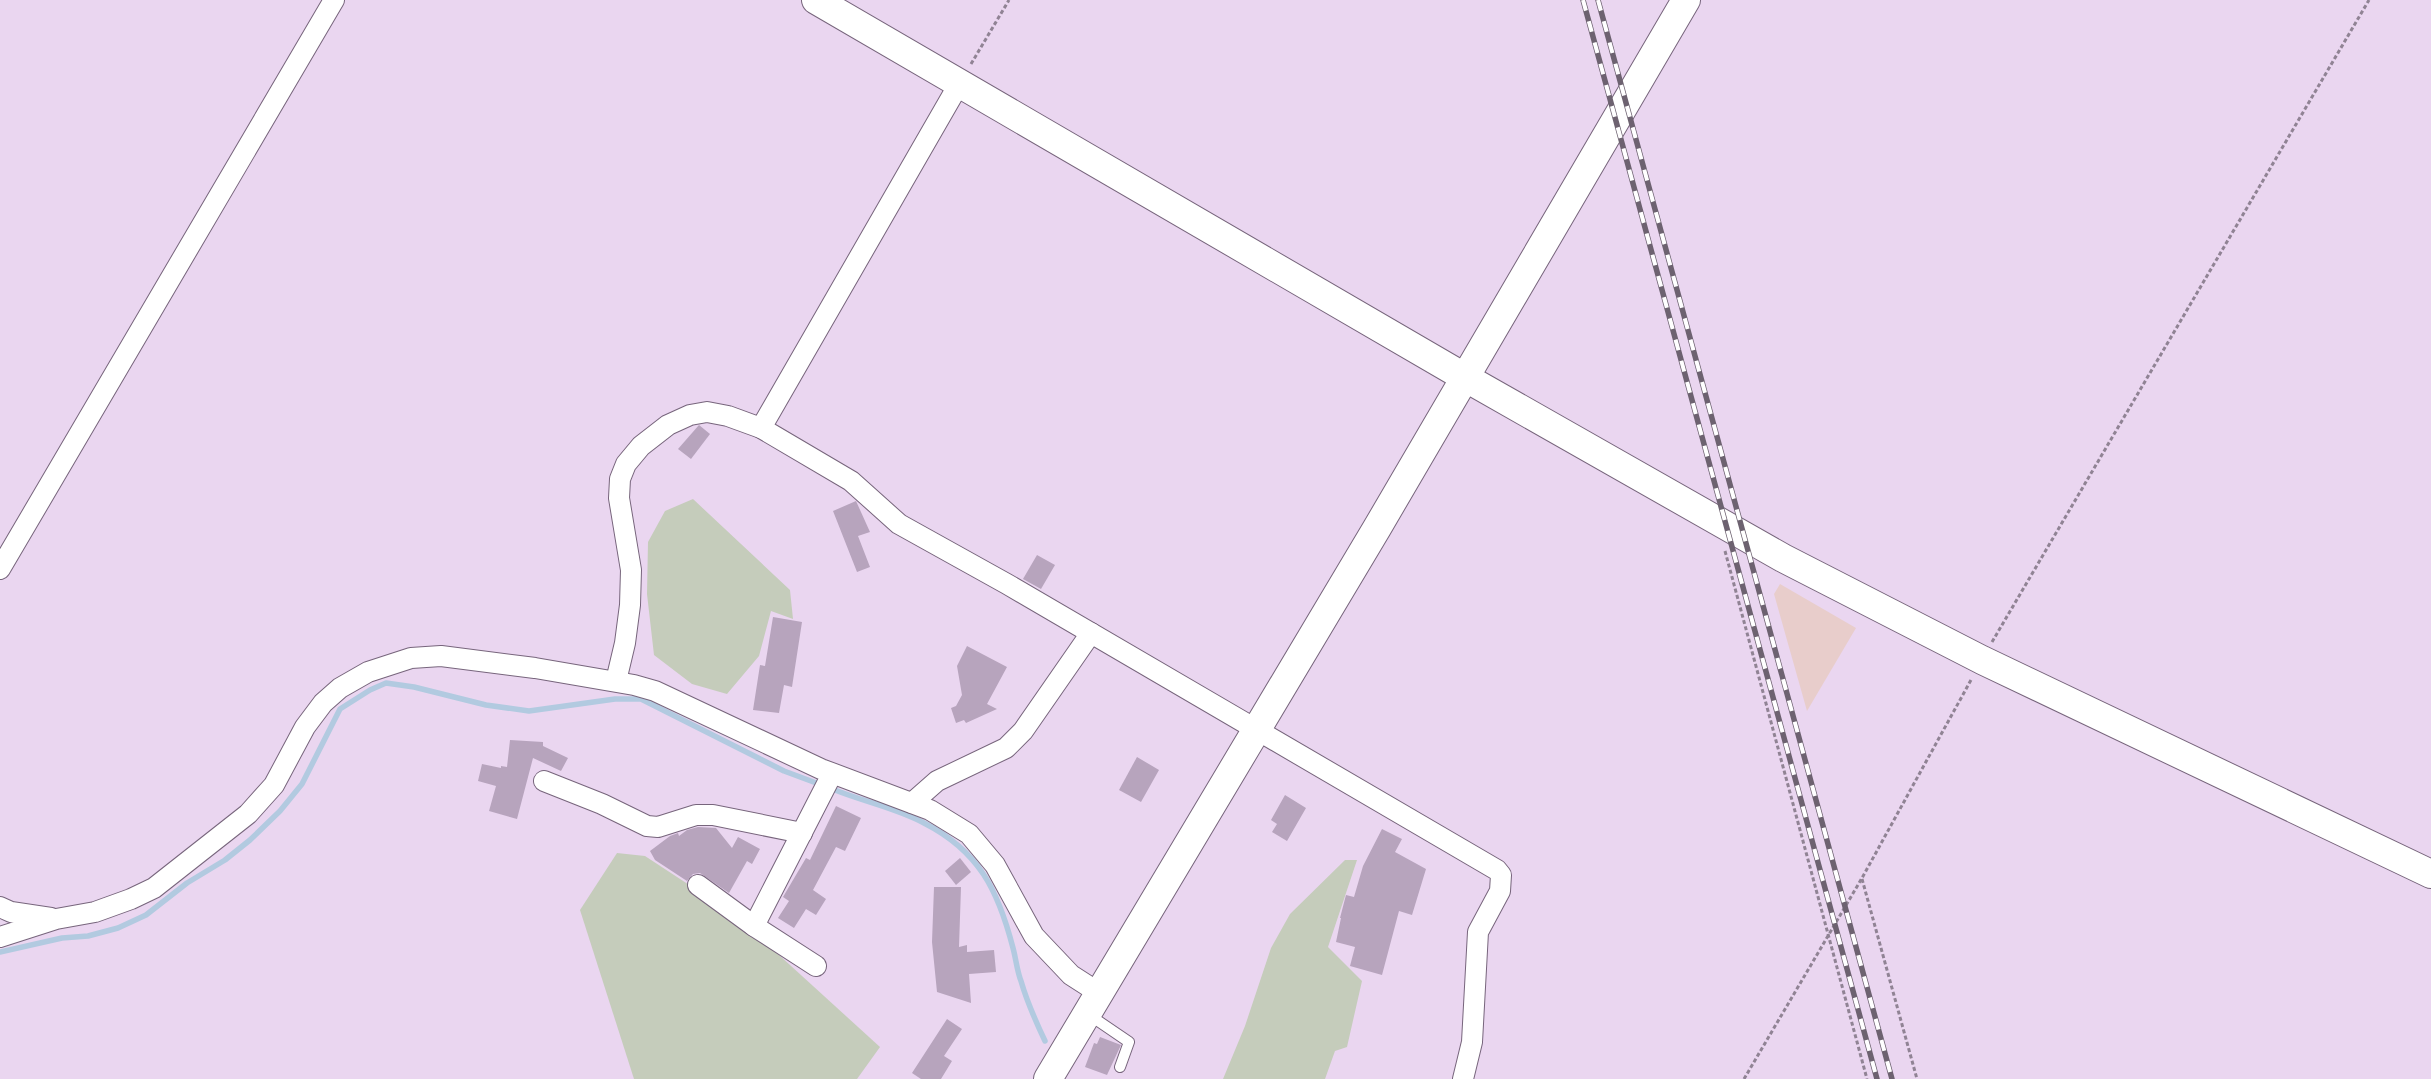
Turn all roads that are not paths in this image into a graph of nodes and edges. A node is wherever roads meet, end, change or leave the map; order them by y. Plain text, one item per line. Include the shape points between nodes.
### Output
1 (334, 0) edge
2 (816, 0) edge
3 (1686, 0) edge
4 (960, 84) junction
5 (1466, 378) junction
6 (761, 428) junction
7 (0, 569) edge
8 (1091, 633) junction
9 (616, 682) junction
10 (1256, 730) junction
11 (832, 774) junction
12 (544, 781) dead end
13 (912, 803) junction
14 (802, 833) junction
15 (2431, 874) edge
16 (698, 885) dead end
17 (0, 908) edge
18 (56, 919) junction
19 (754, 926) junction
20 (0, 937) edge
21 (816, 966) dead end
22 (1093, 1003) junction
23 (1120, 1067) dead end
24 (1048, 1079) edge
25 (1463, 1079) edge

1 - 7 street
2 - 4 street
3 - 5 street
4 - 5 street
4 - 6 street
5 - 10 street
5 - 15 street via 1783,558 1982,660
6 - 8 street via 851,481 899,524
6 - 9 street via 707,412 690,415 668,425 641,446 626,464 620,479 619,498 630,570 630,605
8 - 10 street
8 - 13 street via 1023,731 1006,748 937,781
9 - 11 street via 655,691
9 - 18 street via 441,656 412,658 368,672 340,688 323,703 305,727 274,785 248,814 154,888 95,912
10 - 22 street
10 - 25 street via 1497,870 1500,875 1500,891 1478,932 1472,1042
11 - 13 street
11 - 14 street
12 - 14 street via 648,826 658,827 696,816 713,815
13 - 22 street via 969,834 995,865 1034,936 1072,975
14 - 19 street
16 - 19 street
17 - 18 street
18 - 20 street
19 - 21 street
22 - 23 lane via 1129,1042
22 - 24 street

